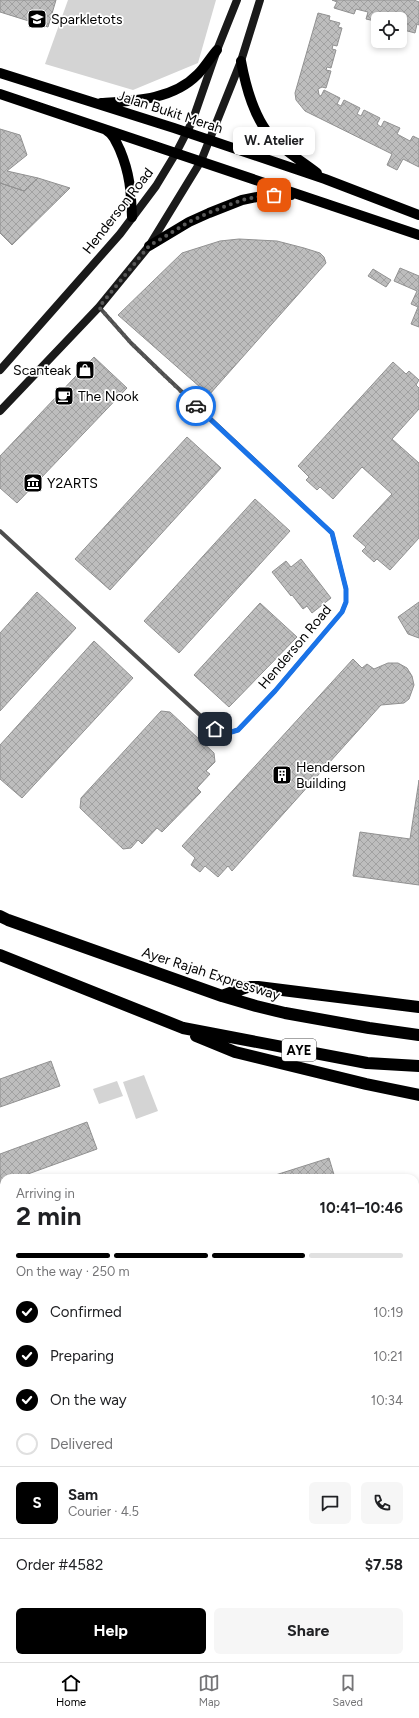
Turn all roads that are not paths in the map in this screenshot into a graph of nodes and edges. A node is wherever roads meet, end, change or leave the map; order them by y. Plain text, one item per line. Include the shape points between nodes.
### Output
1 (237, 0) edge
2 (260, 0) edge
3 (217, 50) junction
4 (241, 61) junction
5 (0, 73) edge
6 (0, 94) edge
7 (95, 103) junction
8 (103, 128) junction
9 (187, 133) junction
10 (209, 140) junction
11 (176, 153) junction
12 (201, 162) junction
13 (325, 178) junction
14 (299, 195) junction
15 (419, 215) edge
16 (132, 217) junction
17 (419, 235) edge
18 (149, 246) junction
19 (99, 307) junction
20 (0, 370) edge
21 (0, 411) edge
22 (0, 531) edge
23 (0, 916) edge
24 (0, 954) edge
25 (222, 996) junction
26 (419, 1008) edge
27 (183, 1028) junction
28 (419, 1035) edge
29 (419, 1066) edge
30 (419, 1094) edge

1 - 3 main road, Henderson Road
2 - 4 main road
3 - 7 main road via 197,75 178,88 155,97
3 - 9 main road, Henderson Road
4 - 10 main road
4 - 13 main road via 245,85 259,119 273,139
5 - 7 main road, Jalan Bukit Merah
6 - 8 main road
7 - 9 main road, Jalan Bukit Merah
8 - 11 main road
8 - 16 main road via 113,134 128,169
9 - 10 main road, Jalan Bukit Merah
9 - 11 main road, Henderson Road
10 - 12 main road
10 - 13 main road, Jalan Bukit Merah
11 - 12 main road
11 - 16 main road, Henderson Road via 156,186
12 - 14 main road
12 - 18 main road
13 - 15 main road, Jalan Bukit Merah
14 - 17 main road
14 - 18 main road via 262,196 242,200 189,222
16 - 20 main road, Henderson Road
18 - 19 main road
19 - 21 main road
19 - 22 street, Henderson Road via 163,374 332,533 346,589 346,602 342,612 261,707 238,730 228,733 215,729 192,709
23 - 25 highway, Ayer Rajah Expressway / AYE
24 - 27 highway, AYE
25 - 26 highway via 247,987 258,987
25 - 28 highway, Ayer Rajah Expressway / AYE via 286,1013
27 - 29 highway, AYE via 367,1062
27 - 30 highway via 235,1052 366,1084

